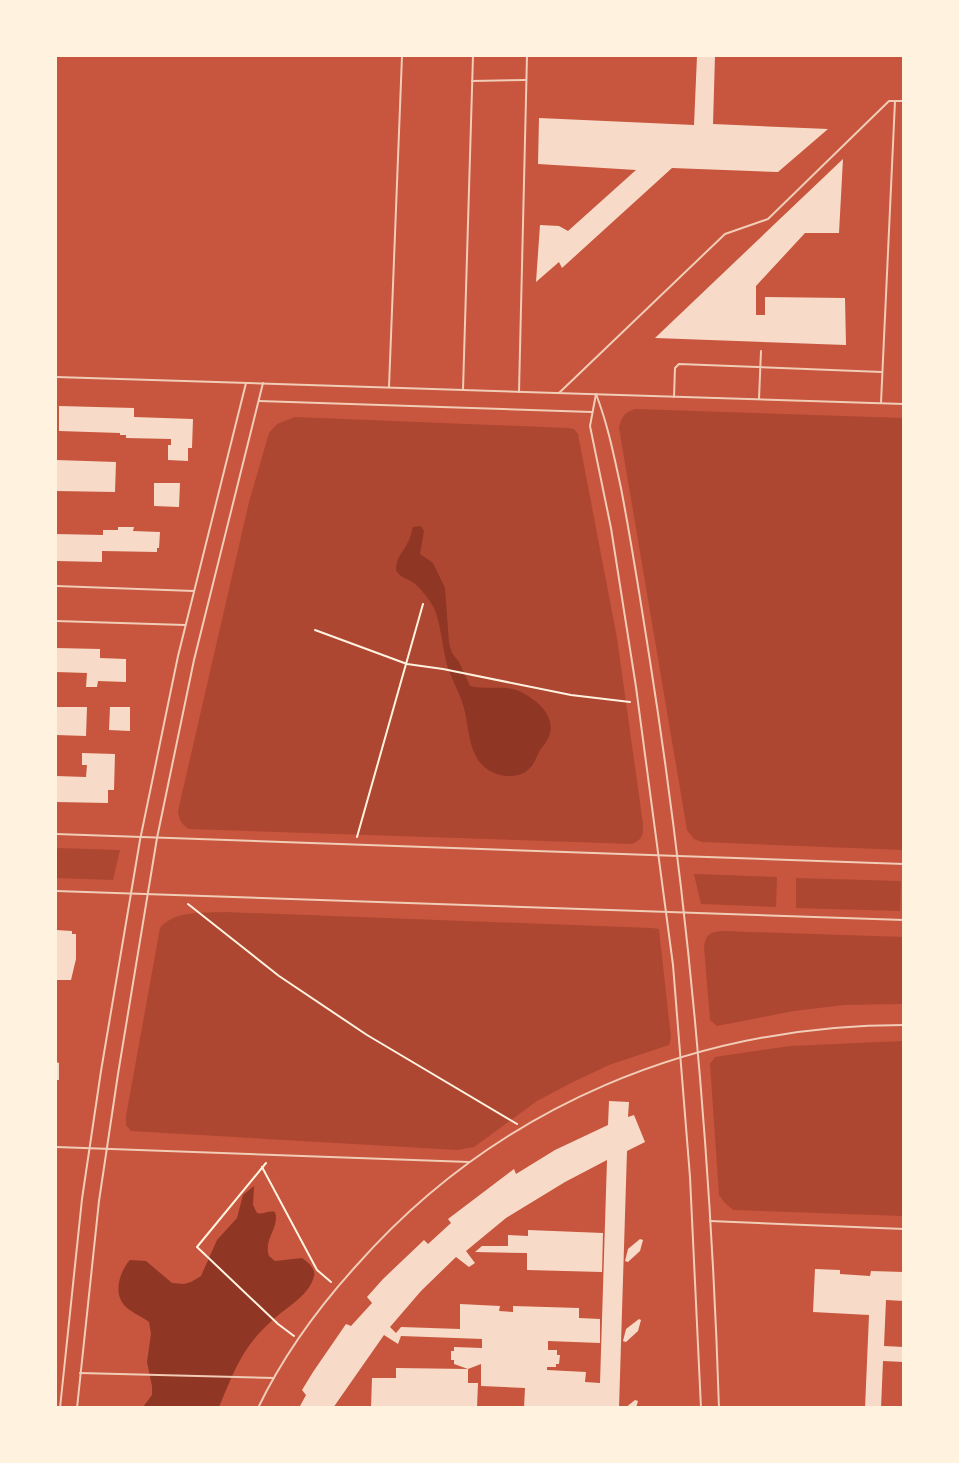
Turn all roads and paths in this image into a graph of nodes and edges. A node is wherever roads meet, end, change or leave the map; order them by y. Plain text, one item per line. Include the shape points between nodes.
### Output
1 (402, 56) edge
2 (473, 56) edge
3 (527, 56) edge
4 (526, 80) junction
5 (472, 81) junction
6 (895, 101) junction
7 (903, 101) edge
8 (761, 351) dead end
9 (760, 367) junction
10 (883, 372) junction
11 (56, 377) edge
12 (246, 383) junction
13 (263, 383) junction
14 (389, 387) junction
15 (463, 390) junction
16 (519, 392) junction
17 (558, 393) junction
18 (597, 394) junction
19 (674, 397) junction
20 (759, 399) junction
21 (259, 400) junction
22 (881, 404) junction
23 (903, 404) edge
24 (593, 412) junction
25 (56, 586) edge
26 (194, 591) junction
27 (423, 604) dead end
28 (56, 621) edge
29 (185, 625) junction
30 (315, 630) dead end
31 (407, 664) junction
32 (639, 703) junction
33 (56, 834) edge
34 (140, 837) junction
35 (157, 838) junction
36 (354, 845) junction
37 (659, 855) junction
38 (677, 856) junction
39 (903, 864) edge
40 (56, 891) edge
41 (131, 893) junction
42 (148, 894) junction
43 (177, 895) junction
44 (666, 912) junction
45 (684, 913) junction
46 (903, 920) edge
47 (903, 1025) edge
48 (699, 1051) junction
49 (681, 1056) junction
50 (522, 1127) junction
51 (56, 1147) edge
52 (90, 1148) junction
53 (107, 1149) junction
54 (272, 1155) junction
55 (469, 1162) junction
56 (262, 1167) junction
57 (710, 1221) junction
58 (903, 1229) edge
59 (338, 1287) junction
60 (298, 1340) junction
61 (80, 1373) junction
62 (274, 1378) junction
63 (60, 1407) edge
64 (77, 1407) edge
65 (258, 1407) edge
66 (701, 1407) edge
67 (719, 1407) edge

1 - 14 lane
2 - 5 lane
3 - 4 lane
4 - 5 lane
4 - 16 lane
5 - 15 lane
6 - 7 lane
6 - 10 lane
6 - 17 lane via 889,101 768,219 725,234
8 - 9 lane
9 - 10 lane
9 - 19 lane via 679,364 675,368
9 - 20 lane
10 - 22 lane
11 - 12 lane
12 - 13 lane
12 - 26 lane
13 - 14 lane
13 - 21 lane
14 - 15 lane
15 - 16 lane
16 - 17 lane
17 - 18 lane
18 - 19 lane
18 - 24 lane
18 - 38 lane via 608,423 628,525
19 - 20 lane
20 - 22 lane
21 - 24 lane
21 - 35 lane via 194,660
22 - 23 lane
24 - 32 lane via 590,426
25 - 26 lane
26 - 29 lane
27 - 31 path
28 - 29 lane
29 - 34 lane
30 - 31 path
31 - 32 path via 571,695
31 - 36 path
32 - 37 lane
33 - 34 lane
34 - 35 lane
34 - 41 lane
35 - 36 lane
35 - 42 lane
36 - 37 lane
37 - 38 lane
37 - 44 lane
38 - 39 lane
38 - 45 lane
40 - 41 lane
41 - 42 lane
41 - 52 lane
42 - 43 lane
42 - 53 lane
43 - 44 lane
43 - 50 path via 279,976 367,1035
44 - 45 lane
44 - 49 lane
45 - 46 lane
45 - 48 lane
47 - 48 lane via 801,1030
48 - 49 lane
48 - 57 lane
49 - 50 lane via 597,1088
49 - 66 lane
50 - 55 lane
51 - 52 lane
52 - 53 lane
52 - 63 lane
53 - 54 lane
53 - 61 lane
54 - 55 lane
54 - 56 path
55 - 59 lane via 394,1225
56 - 59 path via 317,1270
56 - 60 path via 197,1247
57 - 58 lane
57 - 67 lane
59 - 60 lane
60 - 62 lane
61 - 62 lane
61 - 64 lane
62 - 65 lane

